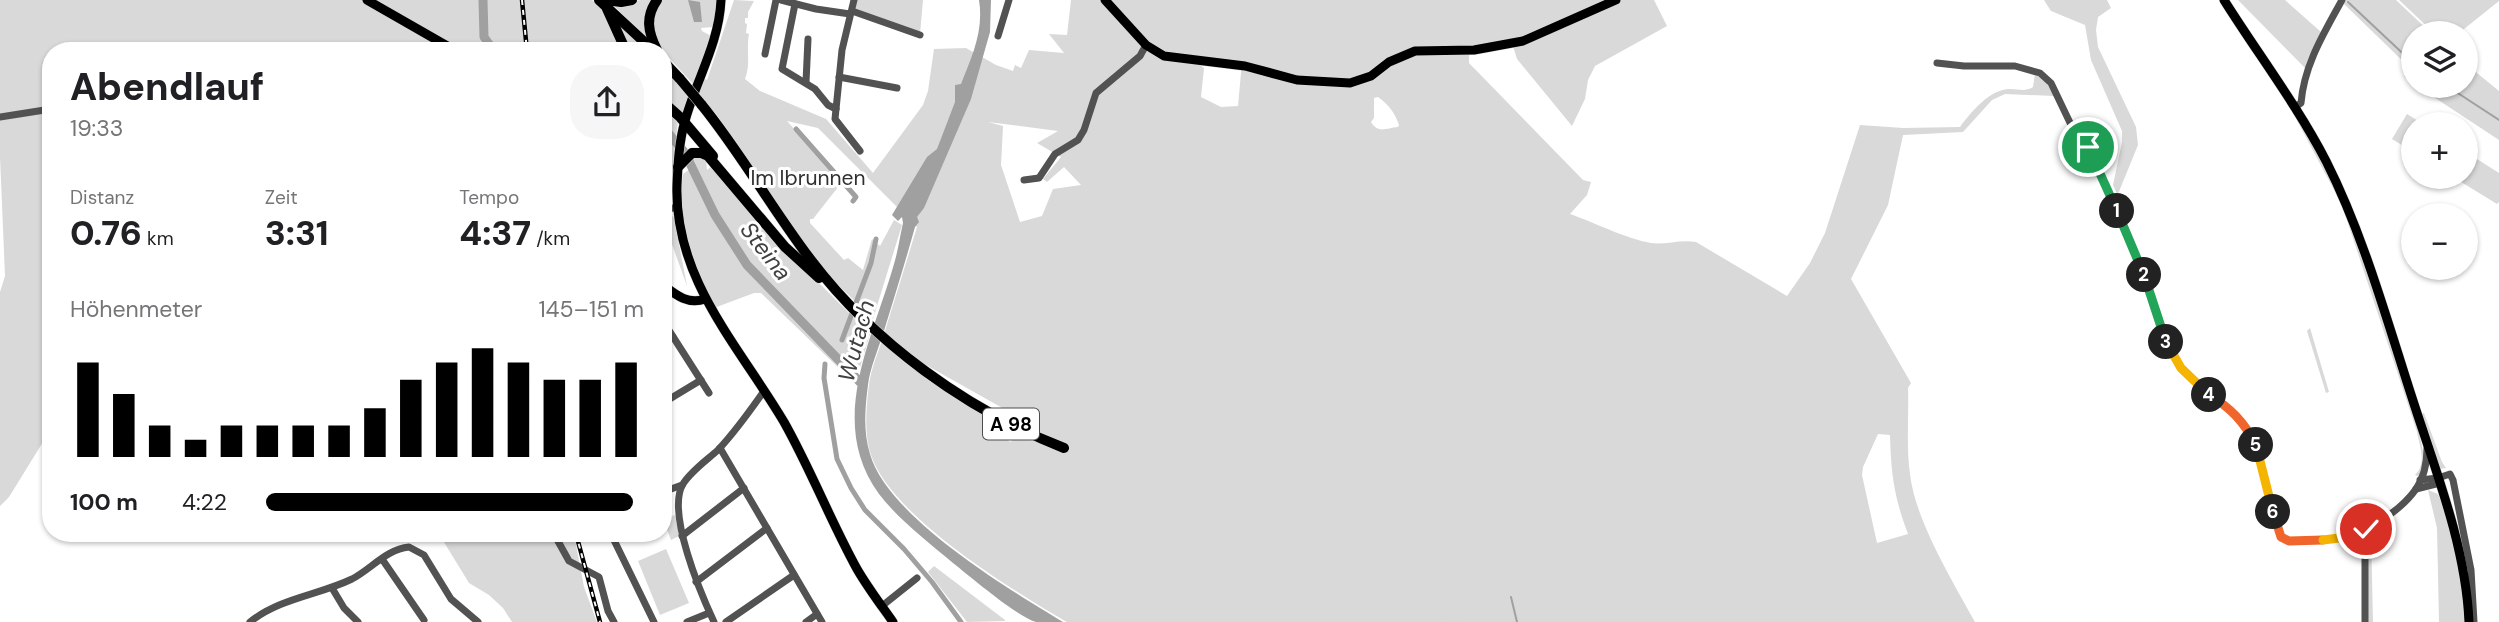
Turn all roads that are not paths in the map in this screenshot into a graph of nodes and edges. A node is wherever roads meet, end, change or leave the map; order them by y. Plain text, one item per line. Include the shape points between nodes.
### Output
1 (367, 0) edge
2 (632, 0) edge
3 (657, 0) edge
4 (721, 0) edge
5 (778, 0) edge
6 (854, 0) edge
7 (1009, 0) edge
8 (1105, 0) edge
9 (1616, 0) edge
10 (2224, 0) edge
11 (2342, 0) edge
12 (603, 2) edge
13 (795, 4) junction
14 (851, 13) junction
15 (920, 35) dead end
16 (998, 36) dead end
17 (808, 39) dead end
18 (440, 42) edge
19 (622, 42) edge
20 (645, 42) edge
21 (652, 42) edge
22 (1146, 45) junction
23 (765, 54) dead end
24 (1937, 63) dead end
25 (672, 71) edge
26 (839, 77) junction
27 (806, 82) junction
28 (897, 88) dead end
29 (2295, 107) junction
30 (836, 109) junction
31 (42, 110) edge
32 (672, 111) edge
33 (0, 117) edge
34 (684, 123) junction
35 (860, 151) dead end
36 (679, 163) junction
37 (1024, 180) dead end
38 (678, 207) junction
39 (672, 208) edge
40 (775, 235) junction
41 (692, 270) junction
42 (672, 290) edge
43 (836, 291) junction
44 (703, 296) junction
45 (685, 298) junction
46 (673, 337) edge
47 (701, 380) junction
48 (764, 391) junction
49 (709, 393) dead end
50 (672, 398) edge
51 (2427, 444) junction
52 (720, 448) junction
53 (1064, 448) tunnel mouth
54 (2420, 480) junction
55 (2439, 481) junction
56 (682, 485) junction
57 (744, 488) junction
58 (672, 489) edge
59 (2416, 489) junction
60 (767, 528) junction
61 (2365, 529) junction
62 (682, 536) junction
63 (558, 542) edge
64 (615, 542) edge
65 (382, 559) junction
66 (794, 575) junction
67 (917, 578) dead end
68 (696, 582) junction
69 (332, 588) junction
70 (882, 606) junction
71 (709, 612) junction
72 (264, 613) junction
73 (820, 618) edge
74 (424, 620) dead end
75 (250, 622) edge
76 (271, 622) edge
77 (358, 622) edge
78 (478, 622) edge
79 (614, 622) edge
80 (653, 622) edge
81 (687, 622) edge
82 (714, 622) edge
83 (726, 622) edge
84 (806, 622) edge
85 (893, 622) edge
86 (2365, 622) edge
87 (2471, 622) edge

1 - 18 main road
2 - 12 highway
3 - 21 highway via 648,26
4 - 34 main road via 715,39
5 - 13 street
5 - 23 street
6 - 14 street
7 - 16 street
8 - 22 main road
9 - 22 main road via 1523,41 1474,50 1415,51 1350,83 1297,80 1245,66 1177,60
10 - 29 main road
11 - 29 street via 2313,53 2301,103
12 - 19 highway
12 - 20 highway
13 - 14 street
13 - 27 street via 782,68
14 - 15 street
14 - 26 street
17 - 27 street
22 - 37 street via 1096,93 1077,140 1055,154 1039,178
24 - 61 street via 2015,66 2047,79 2073,129 2095,157 2139,262 2167,345 2192,381 2243,420 2255,442 2278,534 2289,541 2313,541
25 - 43 highway, A 98, bridge via 711,116
26 - 28 street
26 - 30 street
27 - 30 street
29 - 51 main road via 2341,193
30 - 35 street via 835,120
31 - 33 street
32 - 34 highway
34 - 36 main road
34 - 40 highway
36 - 38 main road
36 - 40 highway via 696,152 705,154
38 - 39 street
38 - 41 main road
40 - 43 highway
41 - 44 main road
41 - 45 main road via 693,289
42 - 45 main road
43 - 53 highway, A 98 via 891,343 961,394 1020,429
44 - 45 main road
44 - 48 main road
46 - 47 street
47 - 49 street
47 - 50 street
48 - 52 street
48 - 70 main road via 858,570
51 - 54 street via 2426,470
51 - 55 main road
52 - 56 street
52 - 57 street
54 - 55 street
54 - 59 street
55 - 59 street
55 - 87 main road
55 - 87 street via 2450,474 2471,570
56 - 58 street
56 - 62 street
57 - 60 street
57 - 62 street
59 - 61 street
60 - 66 street
60 - 68 street
61 - 86 street
62 - 68 street
63 - 79 street via 569,561 598,577
64 - 80 street
65 - 69 street
65 - 74 street
65 - 78 street via 404,547 419,550 451,599
66 - 73 street
66 - 83 street
67 - 70 street
68 - 71 street
69 - 72 street
69 - 77 street
70 - 85 main road
71 - 81 street
71 - 82 street
72 - 75 street
72 - 76 street
73 - 84 street

